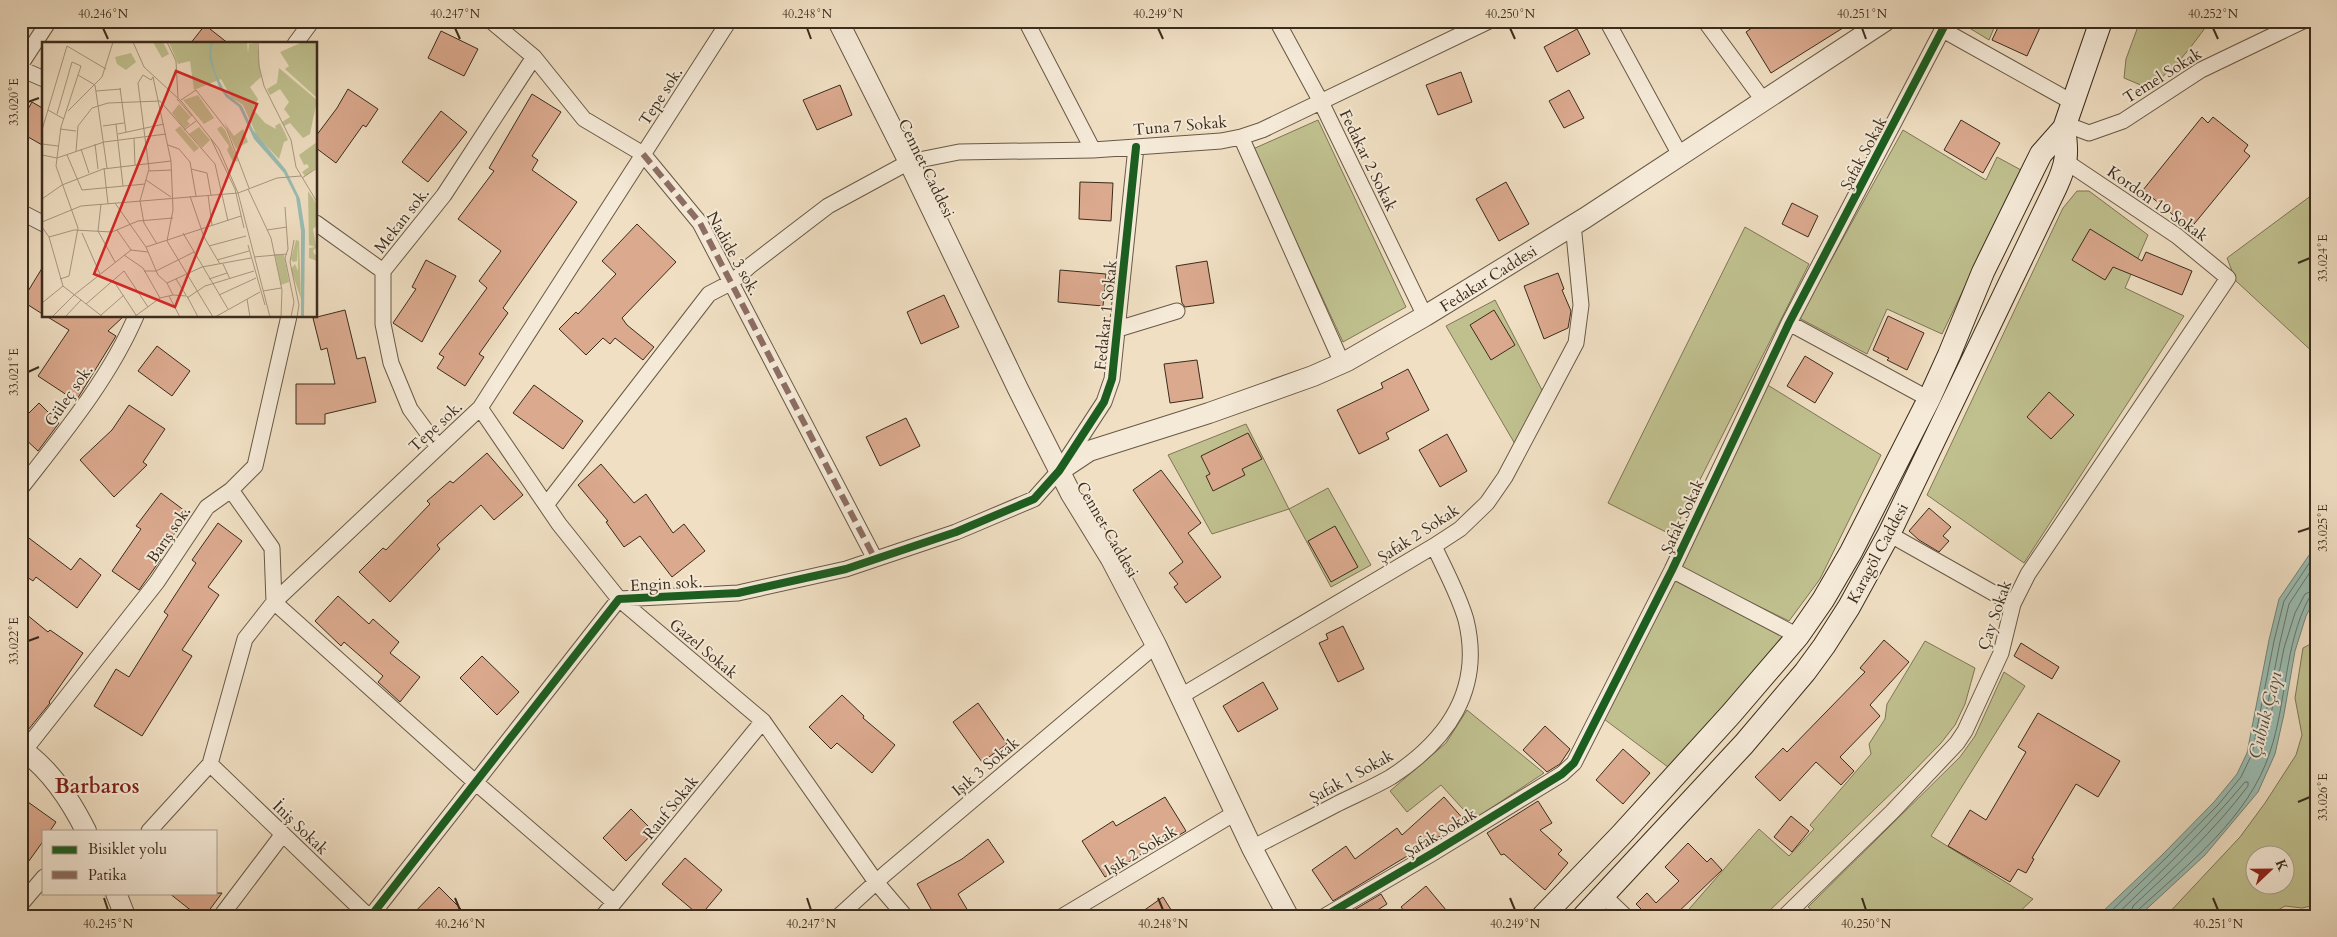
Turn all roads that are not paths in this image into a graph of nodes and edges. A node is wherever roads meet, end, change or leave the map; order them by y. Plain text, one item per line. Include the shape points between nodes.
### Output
1 (49, 21) edge
2 (312, 21) edge
3 (491, 21) edge
4 (729, 21) edge
5 (838, 21) edge
6 (1026, 21) edge
7 (1277, 21) edge
8 (1489, 21) edge
9 (1607, 21) edge
10 (1705, 21) edge
11 (1885, 21) edge
12 (2101, 21) edge
13 (2304, 21) edge
14 (1945, 26) edge
15 (296, 42) edge
16 (534, 58) junction
17 (21, 64) edge
18 (21, 69) edge
19 (42, 78) edge
20 (1763, 100) junction
21 (1321, 102) junction
22 (2072, 102) junction
23 (2064, 126) junction
24 (1241, 137) junction
25 (1136, 147) junction
26 (1093, 150) junction
27 (643, 154) junction
28 (1680, 155) junction
29 (909, 162) junction
30 (2066, 162) junction
31 (21, 212) edge
32 (42, 223) edge
33 (318, 224) edge
34 (1573, 224) junction
35 (383, 271) junction
36 (2228, 278) joint
37 (732, 282) junction
38 (1177, 311) dead end
39 (1425, 316) junction
40 (135, 318) edge
41 (289, 318) edge
42 (1789, 323) junction
43 (1118, 329) junction
44 (1342, 363) junction
45 (1929, 399) junction
46 (480, 408) junction
47 (438, 447) junction
48 (1059, 471) junction
49 (21, 488) edge
50 (231, 490) junction
51 (546, 505) junction
52 (1889, 534) junction
53 (1434, 546) junction
54 (874, 559) junction
55 (1672, 570) junction
56 (619, 599) junction
57 (274, 602) junction
58 (2013, 604) junction
59 (1798, 636) junction
60 (1156, 645) junction
61 (1181, 696) junction
62 (763, 721) junction
63 (23, 750) edge
64 (210, 764) junction
65 (476, 782) junction
66 (1235, 813) junction
67 (84, 830) edge
68 (150, 830) edge
69 (283, 834) junction
70 (1252, 848) junction
71 (42, 879) edge
72 (876, 882) junction
73 (116, 894) edge
74 (1604, 896) junction
75 (614, 902) junction
76 (21, 904) edge
77 (125, 916) edge
78 (220, 916) edge
79 (370, 916) edge
80 (603, 916) edge
81 (839, 916) edge
82 (905, 916) edge
83 (1063, 916) edge
84 (1288, 916) edge
85 (1325, 916) edge
86 (1543, 916) edge
87 (1584, 916) edge
88 (1625, 916) edge
89 (1785, 916) edge

1 - 17 street
2 - 15 street
3 - 16 street, Nadide 3 sok.
4 - 27 street, Tepe sok.
5 - 29 street, Cennet Caddesi
6 - 26 street
7 - 21 street, Fedakar 2 Sokak
8 - 21 street, Tuna 7 Sokak
9 - 28 street
10 - 20 street
11 - 20 street, Fedakar Caddesi
12 - 22 main road
13 - 23 street, Temel Sokak via 2201,70 2123,121 2089,133
14 - 22 street
14 - 42 street, Şafak Sokak
16 - 27 street, Nadide 3 sok. via 584,119
16 - 35 street, Mekan sok. via 444,194
18 - 19 street
20 - 28 street, Fedakar Caddesi
21 - 24 street, Tuna 7 Sokak
21 - 39 street, Fedakar 2 Sokak
22 - 23 main road
23 - 30 main road, Karagöl Caddesi
23 - 45 main road via 2034,168 1983,272
24 - 25 street, Tuna 7 Sokak
24 - 44 street
25 - 26 street, Tuna 7 Sokak
25 - 43 street, Fedakar 1 Sokak
26 - 29 street, Tuna 7 Sokak via 959,152
27 - 37 street, Nadide 3 sok. via 700,223
27 - 46 street, Tepe sok.
28 - 34 street, Fedakar Caddesi
29 - 37 street, Tuna 7 Sokak via 828,206
29 - 48 street, Cennet Caddesi
30 - 36 street, Kordon 19 Sokak via 2177,236
30 - 52 main road, Karagöl Caddesi via 1998,312
31 - 32 street
33 - 35 street
34 - 39 street, Fedakar Caddesi
34 - 53 street, Şafak 2 Sokak via 1581,305 1576,343 1488,503 1466,524
35 - 47 street, Mekan sok. via 384,324 391,362 410,409
36 - 58 street, Çay Sokak via 2028,574
37 - 51 street, Tuna 7 Sokak via 709,294
37 - 54 street, Nadide 3 sok.
38 - 43 street
39 - 44 street, Fedakar Caddesi
40 - 49 street, Güleç sok. via 124,343 75,419
41 - 50 street, Barış sok. via 255,466
42 - 45 street
42 - 55 street, Şafak Sokak
43 - 48 street, Fedakar 1 Sokak via 1112,379 1104,402
44 - 48 street, Fedakar Caddesi via 1209,413 1089,451
45 - 59 main road via 1851,552
46 - 47 street, Tepe sok.
46 - 51 street, Gazel Sokak
47 - 57 street, Tepe sok.
48 - 54 street, Engin sok. via 1034,499 956,532
48 - 60 street, Cennet Caddesi via 1112,559
50 - 57 street via 272,548
50 - 63 street, Barış sok. via 207,507 157,582
51 - 56 street, Gazel Sokak
52 - 58 street
52 - 74 main road, Karagöl Caddesi via 1849,607 1805,672 1744,744
53 - 61 street, Şafak 2 Sokak
53 - 70 street, Şafak 1 Sokak via 1466,619 1469,642 1469,670 1464,693 1452,720 1412,762 1390,777
54 - 56 street, Engin sok. via 846,569 738,593
55 - 59 street
55 - 85 street, Şafak Sokak via 1574,763 1562,774
56 - 62 street, Gazel Sokak
56 - 65 street, Engin sok.
57 - 64 street, Tepe sok. via 245,639
57 - 65 street
58 - 89 street, Çay Sokak via 2000,654 1957,743 1892,812
59 - 86 main road via 1601,857
60 - 61 street, Cennet Caddesi
60 - 72 street, Işık 3 Sokak
61 - 66 street, Cennet Caddesi
62 - 72 street, Gazel Sokak
62 - 75 street, Rauf Sokak
63 - 67 street via 60,788
64 - 68 street, Tepe sok.
64 - 69 street, İniş Sokak
65 - 75 street
65 - 79 street, Engin sok.
66 - 70 street, Cennet Caddesi
66 - 83 street, Işık 2 Sokak
69 - 78 street
69 - 79 street, İniş Sokak
70 - 84 street, Cennet Caddesi
71 - 76 street
72 - 81 street, Işık 3 Sokak
72 - 82 street, Gazel Sokak
73 - 77 street
74 - 87 main road, Karagöl Caddesi
74 - 88 street
75 - 80 street, Rauf Sokak

